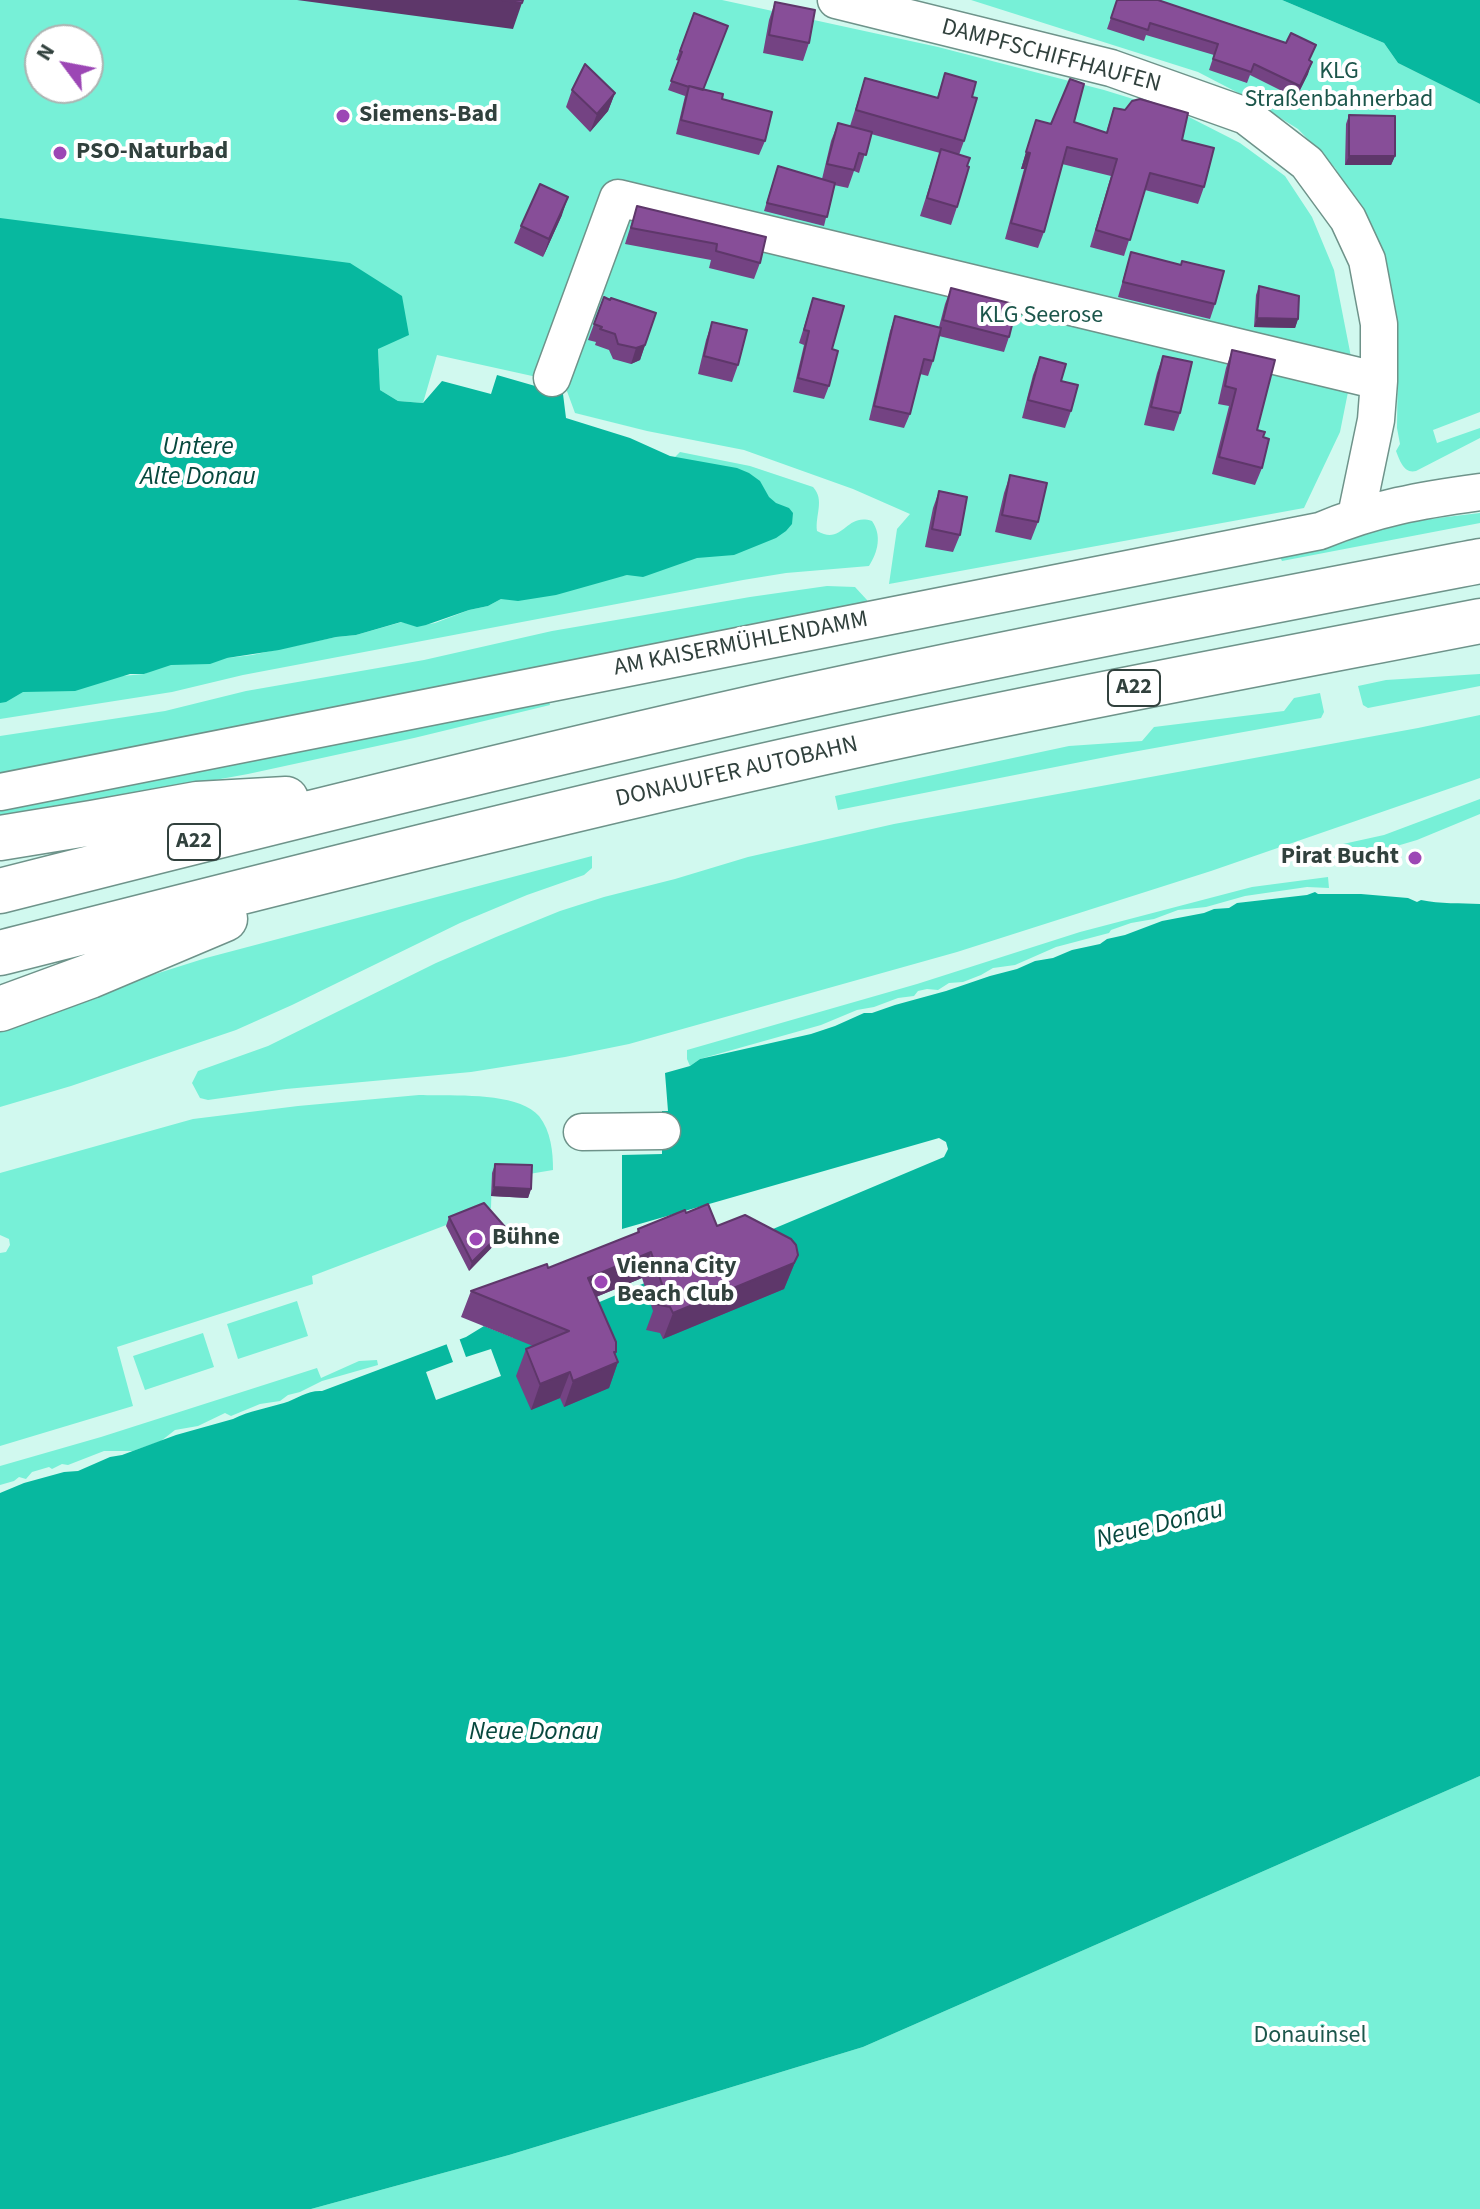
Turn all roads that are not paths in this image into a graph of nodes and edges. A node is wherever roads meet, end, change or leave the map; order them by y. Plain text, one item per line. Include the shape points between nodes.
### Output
1 (836, 0) edge
2 (552, 378) dead end
3 (1379, 381) junction
4 (1480, 492) edge
5 (1356, 516) junction
6 (1480, 561) edge
7 (1480, 621) edge
8 (0, 792) edge
9 (388, 794) junction
10 (0, 838) edge
11 (352, 864) junction
12 (0, 891) edge
13 (0, 953) edge
14 (0, 1009) edge
15 (662, 1131) dead end
16 (582, 1132) dead end

1 - 3 street, DAMPFSCHIFFHAUFEN via 1111,68 1246,116 1307,163 1348,219 1367,260 1379,324
2 - 3 street via 618,198
3 - 5 street, DAMPFSCHIFFHAUFEN
4 - 5 street, AM KAISERMÜHLENDAMM
5 - 8 street, AM KAISERMÜHLENDAMM via 1320,531
6 - 9 highway, A22 via 794,699
7 - 11 highway, DONAUUFER AUTOBAHN / A22 via 788,760
9 - 10 highway via 197,804
9 - 12 highway, A22
11 - 13 highway, DONAUUFER AUTOBAHN / A22
11 - 14 highway
15 - 16 street

